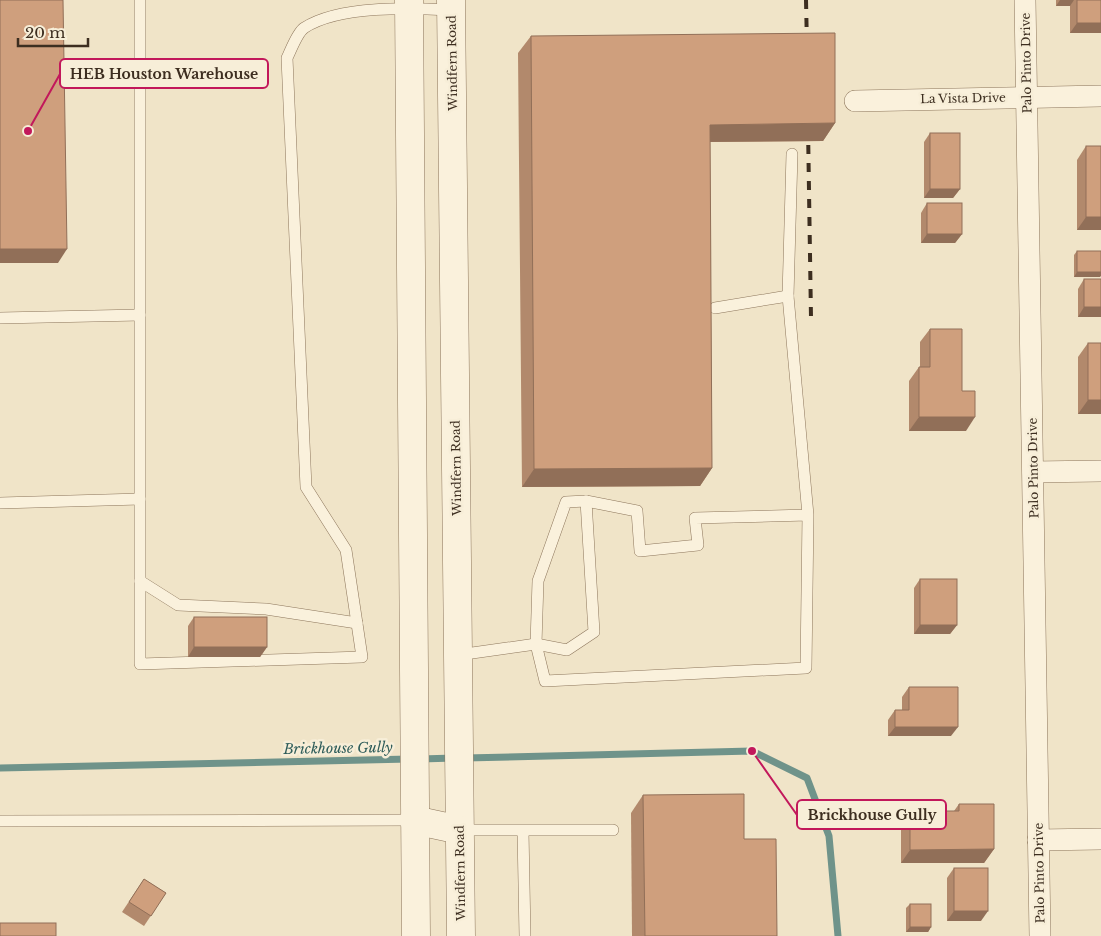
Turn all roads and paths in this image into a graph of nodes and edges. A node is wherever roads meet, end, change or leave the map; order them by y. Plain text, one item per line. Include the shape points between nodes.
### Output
1 (140, 0) edge
2 (1025, 0) edge
3 (409, 4) edge
4 (452, 5) edge
5 (1101, 96) edge
6 (1027, 97) junction
7 (855, 101) dead end
8 (792, 154) dead end
9 (788, 296) junction
10 (715, 308) dead end
11 (140, 315) junction
12 (0, 318) edge
13 (1101, 471) edge
14 (1033, 472) junction
15 (140, 499) junction
16 (586, 501) junction
17 (0, 503) edge
18 (808, 515) junction
19 (140, 581) junction
20 (357, 623) junction
21 (536, 644) junction
22 (458, 655) junction
23 (414, 820) junction
24 (0, 821) edge
25 (460, 830) junction
26 (613, 830) dead end
27 (523, 831) junction
28 (1101, 839) edge
29 (1038, 840) junction
30 (416, 936) edge
31 (461, 936) edge
32 (525, 936) edge
33 (1040, 936) edge

1 - 11 lane
2 - 6 street, Palo Pinto Drive
3 - 4 lane
3 - 20 lane via 336,15 302,29 287,58 306,487 346,550
3 - 23 street
4 - 22 street, Windfern Road
5 - 6 street, La Vista Drive
6 - 7 street, La Vista Drive
6 - 14 street, Palo Pinto Drive
8 - 9 lane
9 - 10 lane
9 - 18 lane
11 - 12 lane
11 - 15 lane
13 - 14 street
14 - 29 street, Palo Pinto Drive
15 - 17 lane
15 - 19 lane
16 - 18 lane via 637,511 640,551 698,545 695,518
16 - 21 lane via 566,502 538,581
16 - 21 lane via 594,632 567,650
18 - 21 lane via 806,668 545,681
19 - 20 lane via 178,605 266,609
19 - 20 lane via 140,664 362,657
21 - 22 lane
22 - 25 street, Windfern Road
23 - 24 lane
23 - 25 street
23 - 30 street
25 - 27 lane
25 - 31 street, Windfern Road
26 - 27 lane
27 - 32 lane
28 - 29 street
29 - 33 street, Palo Pinto Drive

